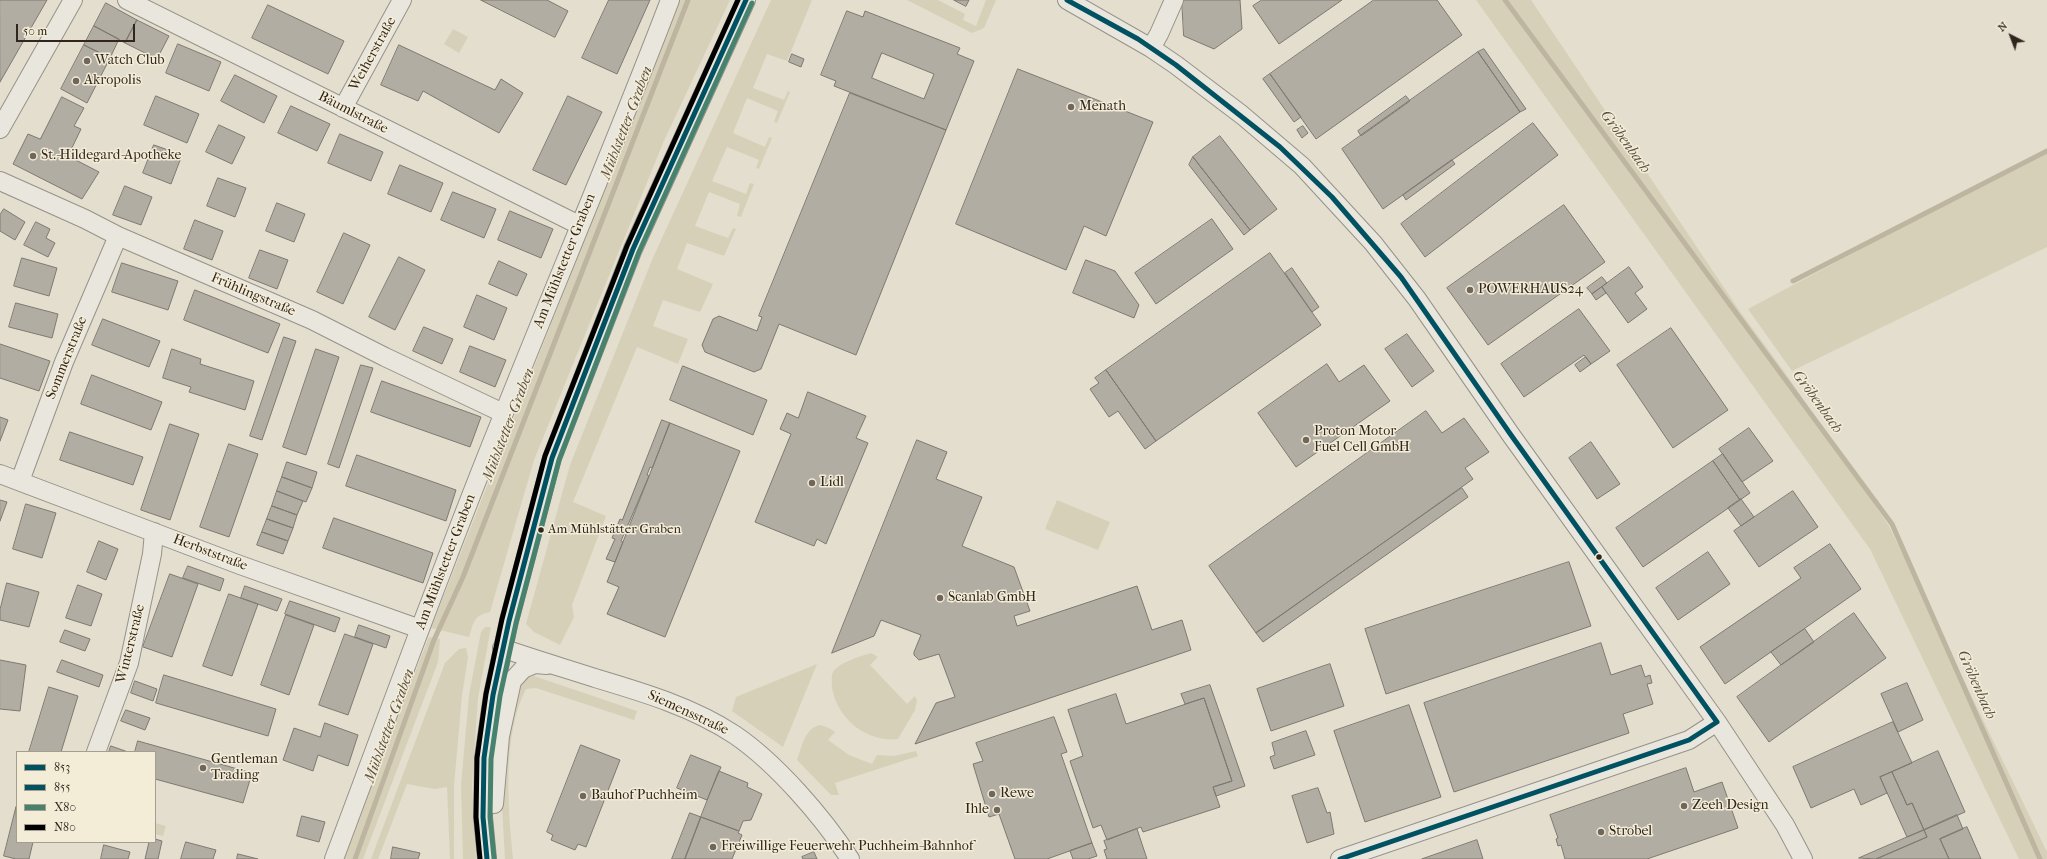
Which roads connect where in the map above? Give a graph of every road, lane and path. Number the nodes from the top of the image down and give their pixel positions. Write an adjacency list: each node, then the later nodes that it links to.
1 (73, 0): 10 (street)
2 (127, 0): 9 (street, Bäumlstraße)
3 (402, 0): 9 (street, Weiherstraße)
4 (670, 0): 12 (street, Am Mühlstetter Graben)
5 (746, 0): 19 (street)
6 (1067, 0): 8 (street)
7 (1174, 0): 8 (street)
8 (1151, 48): 21 (street)
9 (343, 108): 12 (street, Bäumlstraße)
10 (0, 129)
11 (0, 181): 13 (street, Frühlingstraße)
12 (579, 225): 14 (street, Am Mühlstetter Graben)
13 (118, 236): 14 (street, Frühlingstraße); 16 (street, Sommerstraße)
14 (503, 413): 18 (street, Am Mühlstetter Graben)
15 (0, 474): 16 (street, Herbststraße)
16 (20, 481): 17 (street, Herbststraße)
17 (154, 532): 18 (street, Herbststraße); 22 (street, Winterstraße)
18 (420, 629): 23 (street, Am Mühlstetter Graben)
19 (502, 648): 20 (street, Siemensstraße); 24 (street)
20 (554, 665): 25 (street); 26 (street, Siemensstraße)
21 (1717, 722): 27 (street); 28 (street)
22 (96, 751)
23 (334, 859)
24 (487, 859)
25 (492, 859)
26 (850, 859)
27 (1340, 859)
28 (1803, 859)

